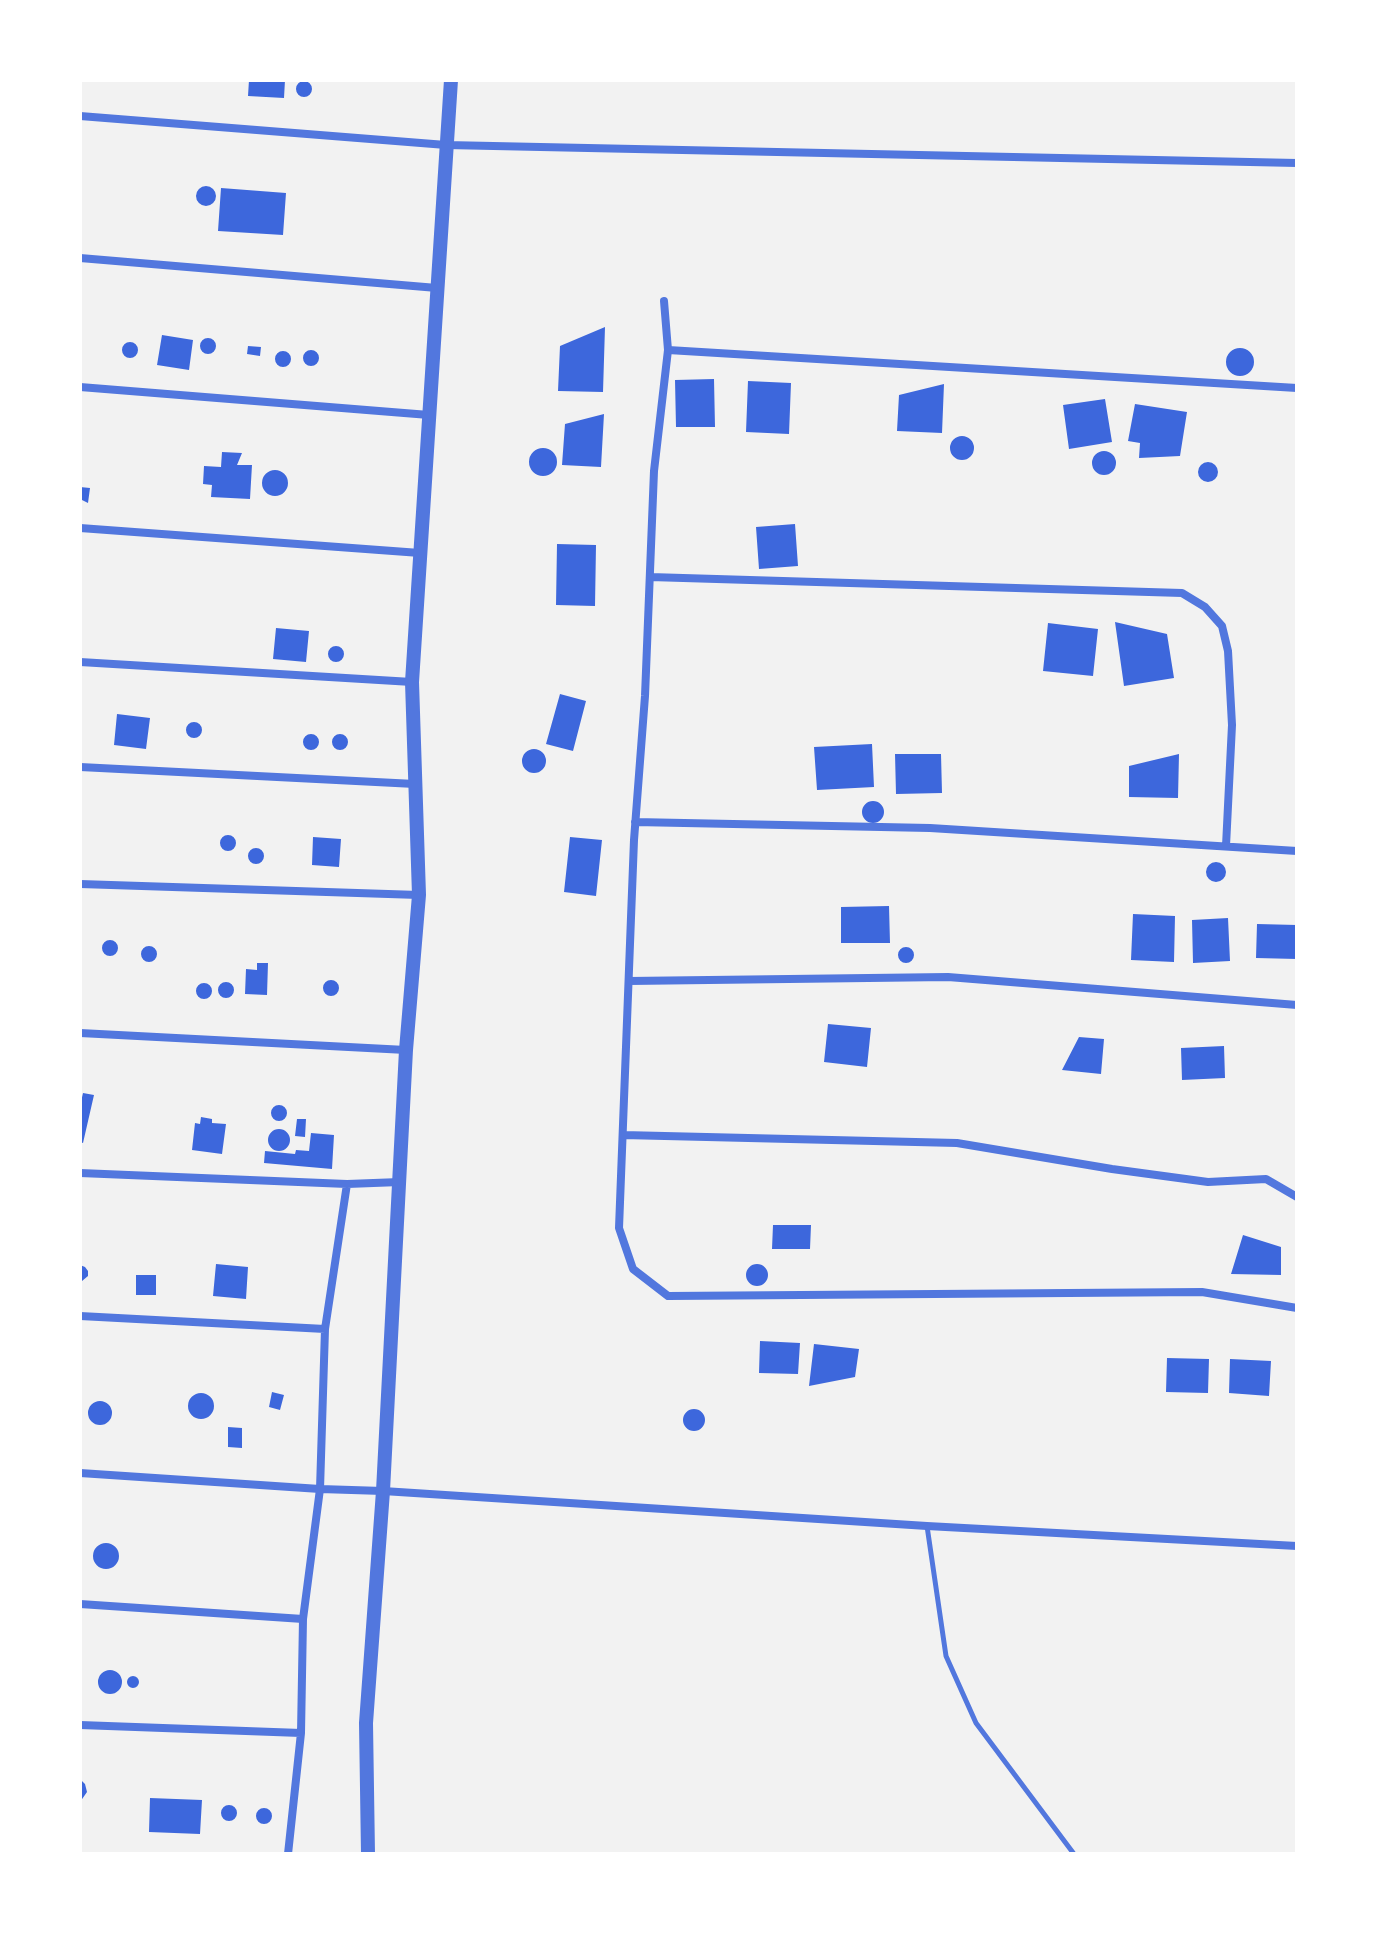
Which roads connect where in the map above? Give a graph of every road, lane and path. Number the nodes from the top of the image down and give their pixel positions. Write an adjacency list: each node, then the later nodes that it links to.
1 (451, 80): 3 (street)
2 (80, 116): 3 (street)
3 (446, 145): 4 (street); 6 (street)
4 (1297, 163)
5 (80, 258): 6 (street)
6 (437, 288): 11 (street)
7 (664, 301): 8 (street)
8 (668, 350): 10 (street); 14 (street)
9 (80, 387): 11 (street)
10 (1297, 388)
11 (429, 415): 13 (street)
12 (80, 528): 13 (street)
13 (420, 553): 16 (street)
14 (650, 577): 19 (street); 20 (street)
15 (80, 662): 16 (street)
16 (412, 682): 18 (street)
17 (80, 767): 18 (street)
18 (415, 784): 23 (street)
19 (635, 822): 20 (street); 24 (street)
20 (1226, 846): 21 (street)
21 (1297, 851)
22 (80, 884): 23 (street)
23 (419, 895): 27 (street)
24 (629, 981): 25 (street); 28 (street)
25 (1297, 1005)
26 (80, 1033): 27 (street)
27 (406, 1050): 30 (street)
28 (623, 1135): 32 (street); 33 (street)
29 (80, 1173): 31 (street)
30 (400, 1182): 31 (street); 38 (street)
31 (347, 1184): 35 (street)
32 (1297, 1197)
33 (1297, 1308)
34 (80, 1316): 35 (street)
35 (325, 1329): 37 (street)
36 (80, 1473): 37 (street)
37 (320, 1489): 38 (street); 42 (street)
38 (383, 1491): 39 (street); 46 (street)
39 (927, 1526): 40 (street); 47 (lane)
40 (1297, 1546)
41 (80, 1604): 42 (street)
42 (303, 1619): 44 (street)
43 (80, 1725): 44 (street)
44 (301, 1733): 45 (street)
45 (288, 1854)
46 (368, 1854)
47 (1074, 1854)

